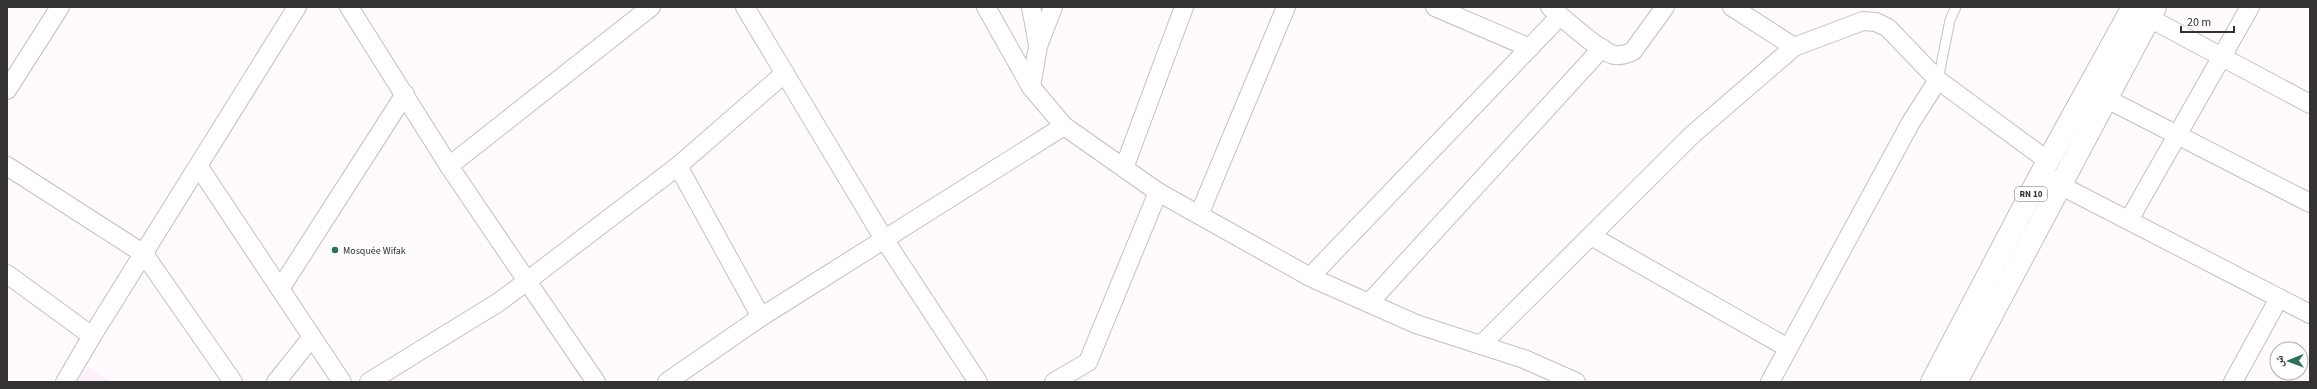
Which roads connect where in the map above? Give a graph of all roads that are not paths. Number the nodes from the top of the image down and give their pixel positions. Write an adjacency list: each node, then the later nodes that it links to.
1 (60, 7): 26 (street)
2 (297, 7): 35 (street)
3 (349, 7): 27 (street)
4 (651, 7): 33 (street)
5 (744, 7): 23 (street)
6 (986, 7): 25 (street)
7 (1031, 7): 18 (street)
8 (1053, 7): 18 (street)
9 (1184, 7): 36 (street)
10 (1286, 7): 41 (street)
11 (1435, 7): 20 (street)
12 (1665, 7): 21 (street)
13 (1732, 7): 19 (street)
14 (1956, 7): 24 (lane)
15 (2250, 7): 22 (street)
16 (2142, 10): 22 (street); 28 (main road, RN 10); 37 (main road, RN 10)
17 (1555, 11): 20 (street); 21 (street)
18 (1038, 46): 25 (street)
19 (1794, 47): 24 (street); 43 (street)
20 (1530, 48): 47 (street)
21 (1602, 48): 51 (street)
22 (2221, 58): 29 (street); 31 (street)
23 (785, 73): 34 (street); 44 (street)
24 (1938, 80): 37 (street); 57 (street)
25 (1031, 87): 30 (street)
26 (7, 90)
27 (405, 94): 33 (street); 49 (street)
28 (2107, 99): 31 (street); 38 (main road, RN 10)
29 (2310, 104)
30 (1064, 126): 36 (street); 44 (street)
31 (2177, 135): 40 (street); 42 (street)
32 (7, 166): 45 (street)
33 (449, 166): 48 (street)
34 (678, 166): 48 (street); 53 (street)
35 (199, 167): 45 (street); 49 (street)
36 (1124, 168): 39 (street)
37 (2044, 168): 38 (street); 71 (main road, RN 10)
38 (2062, 185): 42 (street); 72 (main road, RN 10)
39 (1158, 192): 41 (street); 58 (street)
40 (2310, 202)
41 (1200, 215): 47 (street)
42 (2129, 220): 50 (street)
43 (1591, 236): 56 (street); 57 (street)
44 (884, 239): 53 (street); 66 (street)
45 (144, 254): 54 (street); 60 (street)
46 (7, 274): 54 (street)
47 (1310, 277): 51 (street)
48 (527, 281): 63 (street); 64 (street)
49 (280, 289): 55 (street)
50 (2279, 298): 52 (street); 73 (street)
51 (1370, 303): 56 (street)
52 (2310, 314)
53 (761, 316): 65 (street)
54 (92, 336): 59 (street)
55 (312, 337): 61 (street); 62 (street)
56 (1481, 345): 69 (street)
57 (1788, 348): 70 (street)
58 (1088, 362): 67 (street); 68 (street)
59 (65, 382)
60 (233, 382)
61 (276, 382)
62 (342, 382)
63 (369, 382)
64 (596, 382)
65 (667, 382)
66 (978, 382)
67 (1054, 382)
68 (1079, 382)
69 (1576, 382)
70 (1770, 382)
71 (1932, 382)
72 (1956, 382)
73 (2233, 382)

